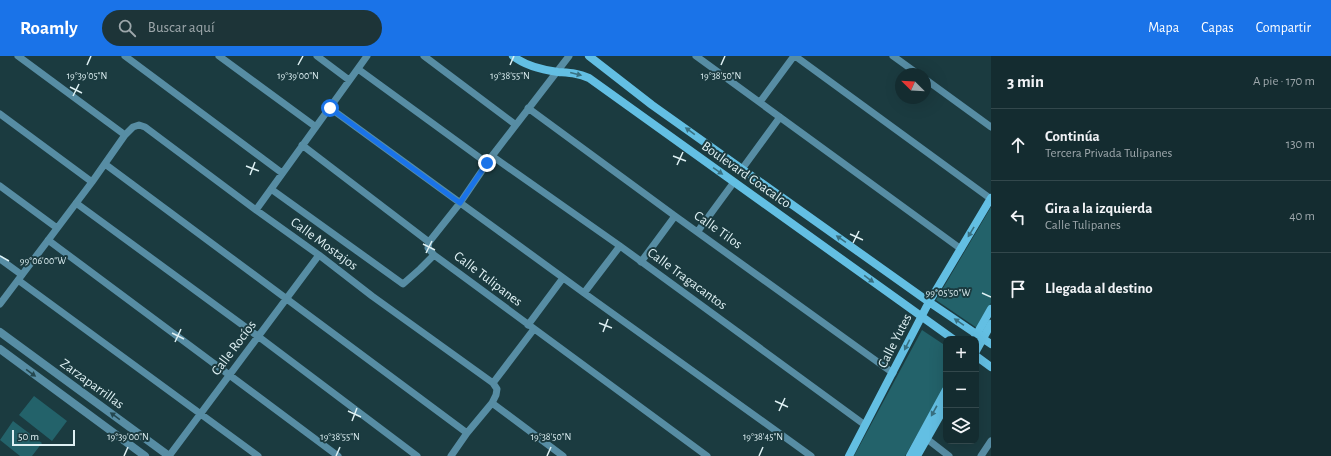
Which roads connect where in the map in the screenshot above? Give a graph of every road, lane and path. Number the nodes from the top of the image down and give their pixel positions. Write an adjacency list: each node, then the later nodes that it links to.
1 (18, 56): 27 (street)
2 (125, 56): 13 (street)
3 (220, 56): 25 (street)
4 (317, 56): 17 (street)
5 (367, 56): 15 (street)
6 (424, 56): 24 (street)
7 (513, 56): 16 (main road, Boulevard Coacalco)
8 (568, 56): 16 (street)
9 (589, 56): 32 (main road, Boulevard Coacalco, one-way to 9)
10 (696, 56): 19 (street)
11 (795, 56): 19 (street); 38 (street)
12 (893, 56): 14 (street)
13 (133, 58): 33 (street)
14 (910, 68)
15 (358, 69): 17 (street); 30 (street)
16 (557, 72): 21 (street); 35 (main road, Boulevard Coacalco, one-way to 35)
17 (349, 80): 20 (street)
18 (931, 83): 26 (street)
19 (760, 102): 23 (street)
20 (330, 108): 25 (street); 40 (street)
21 (528, 108): 24 (street); 42 (street, Calle Tilos)
22 (0, 114): 34 (street)
23 (780, 117): 32 (street); 48 (street)
24 (516, 124): 29 (street)
25 (316, 127): 28 (street)
26 (991, 127)
27 (125, 135): 31 (street); 41 (street, Calle Mostajos)
28 (302, 145): 33 (street); 46 (street)
29 (492, 156): 30 (street); 47 (street, Calle Tragacantos)
30 (487, 163): 40 (street)
31 (105, 164): 34 (street); 56 (street)
32 (742, 169): 57 (main road, Boulevard Coacalco, one-way to 32)
33 (282, 173): 37 (street)
34 (92, 182): 39 (street)
35 (734, 182): 44 (street); 60 (main road, Boulevard Coacalco, one-way to 60)
36 (0, 186): 43 (street)
37 (271, 188): 41 (street); 50 (street)
38 (991, 199): 48 (main road, Calle Yutes, one-way to 48)
39 (76, 203): 43 (street); 66 (street)
40 (460, 203): 46 (street); 54 (street)
41 (256, 210): 49 (street, Calle Mostajos)
42 (675, 216): 44 (street, Calle Tilos); 52 (street)
43 (57, 228): 45 (street)
44 (698, 231): 72 (street, Calle Tilos)
45 (48, 240): 53 (street); 73 (street)
46 (429, 242): 50 (street, Calle Tulipanes)
47 (620, 246): 52 (street, Calle Tragacantos); 55 (street)
48 (961, 249): 57 (main road, Calle Yutes)
49 (319, 255): 56 (street, Calle Rocíos); 74 (street, Calle Mostajos)
50 (434, 255): 62 (street, Calle Tulipanes)
51 (0, 259): 53 (street)
52 (641, 262): 79 (street, Calle Tragacantos)
53 (20, 277): 58 (street); 78 (street)
54 (563, 278): 55 (street); 62 (street)
55 (584, 293): 91 (street)
56 (287, 299): 66 (street, Calle Rocíos); 80 (street)
57 (929, 302): 60 (main road, Calle Yutes); 65 (main road, Boulevard Coacalco, one-way to 57)
58 (0, 304)
59 (991, 309): 67 (main road, bridge)
60 (922, 317): 64 (main road, Boulevard Coacalco); 72 (main road, Calle Yutes, one-way to 72)
61 (991, 324): 67 (main road)
62 (531, 327): 74 (street); 90 (street, Calle Tulipanes)
63 (0, 332): 85 (street, Zarzaparrillas, one-way to 63)
64 (949, 336)
65 (976, 336)
66 (258, 337): 73 (street, Calle Rocíos); 88 (street)
67 (979, 338): 68 (main road, Boulevard Coacalco)
68 (991, 344)
69 (0, 349): 83 (street, Zarzaparrillas, one-way to 83)
70 (979, 358): 71 (main road)
71 (991, 367)
72 (893, 373): 79 (main road, Calle Yutes)
73 (229, 376): 78 (street, Calle Rocíos); 87 (street)
74 (493, 384): 76 (street)
75 (943, 397): 81 (main road, one-way to 81)
76 (492, 403): 80 (street); 89 (street)
77 (944, 408): 81 (main road)
78 (201, 414): 85 (street, Calle Rocíos); 86 (street)
79 (865, 425): 92 (main road, Calle Yutes)
80 (468, 433): 84 (street)
81 (925, 436): 93 (main road); 94 (main road); 95 (street)
82 (990, 444): 96 (street)
83 (141, 455)
84 (455, 455)
85 (169, 456)
86 (258, 456)
87 (338, 456)
88 (417, 456)
89 (563, 456)
90 (707, 456)
91 (811, 456)
92 (849, 456)
93 (910, 456)
94 (917, 456)
95 (949, 456)
96 (981, 456)

